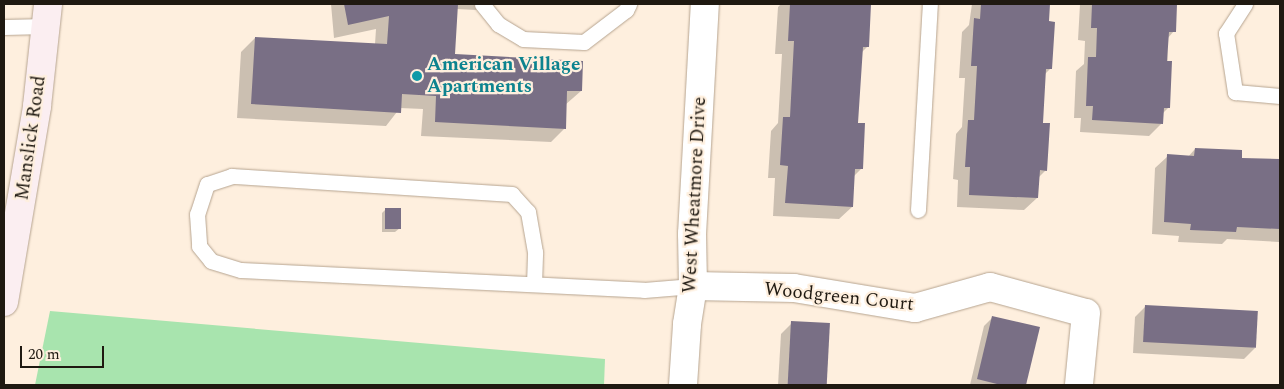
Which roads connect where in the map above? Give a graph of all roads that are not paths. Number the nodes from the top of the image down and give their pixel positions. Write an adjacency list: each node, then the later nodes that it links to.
1 (482, 4): 2 (lane)
2 (629, 4)
3 (705, 4): 12 (street, West Wheatmore Drive)
4 (930, 4): 9 (lane)
5 (1245, 4): 8 (lane)
6 (47, 15): 7 (lane); 10 (main road, Manslick Road)
7 (4, 27)
8 (1280, 96)
9 (918, 210)
10 (7, 263): 13 (main road, Manslick Road)
11 (534, 284): 11 (lane); 12 (lane)
12 (693, 286): 14 (street, West Wheatmore Drive); 15 (street, Woodgreen Court)
13 (4, 302)
14 (683, 385)
15 (1078, 385)

